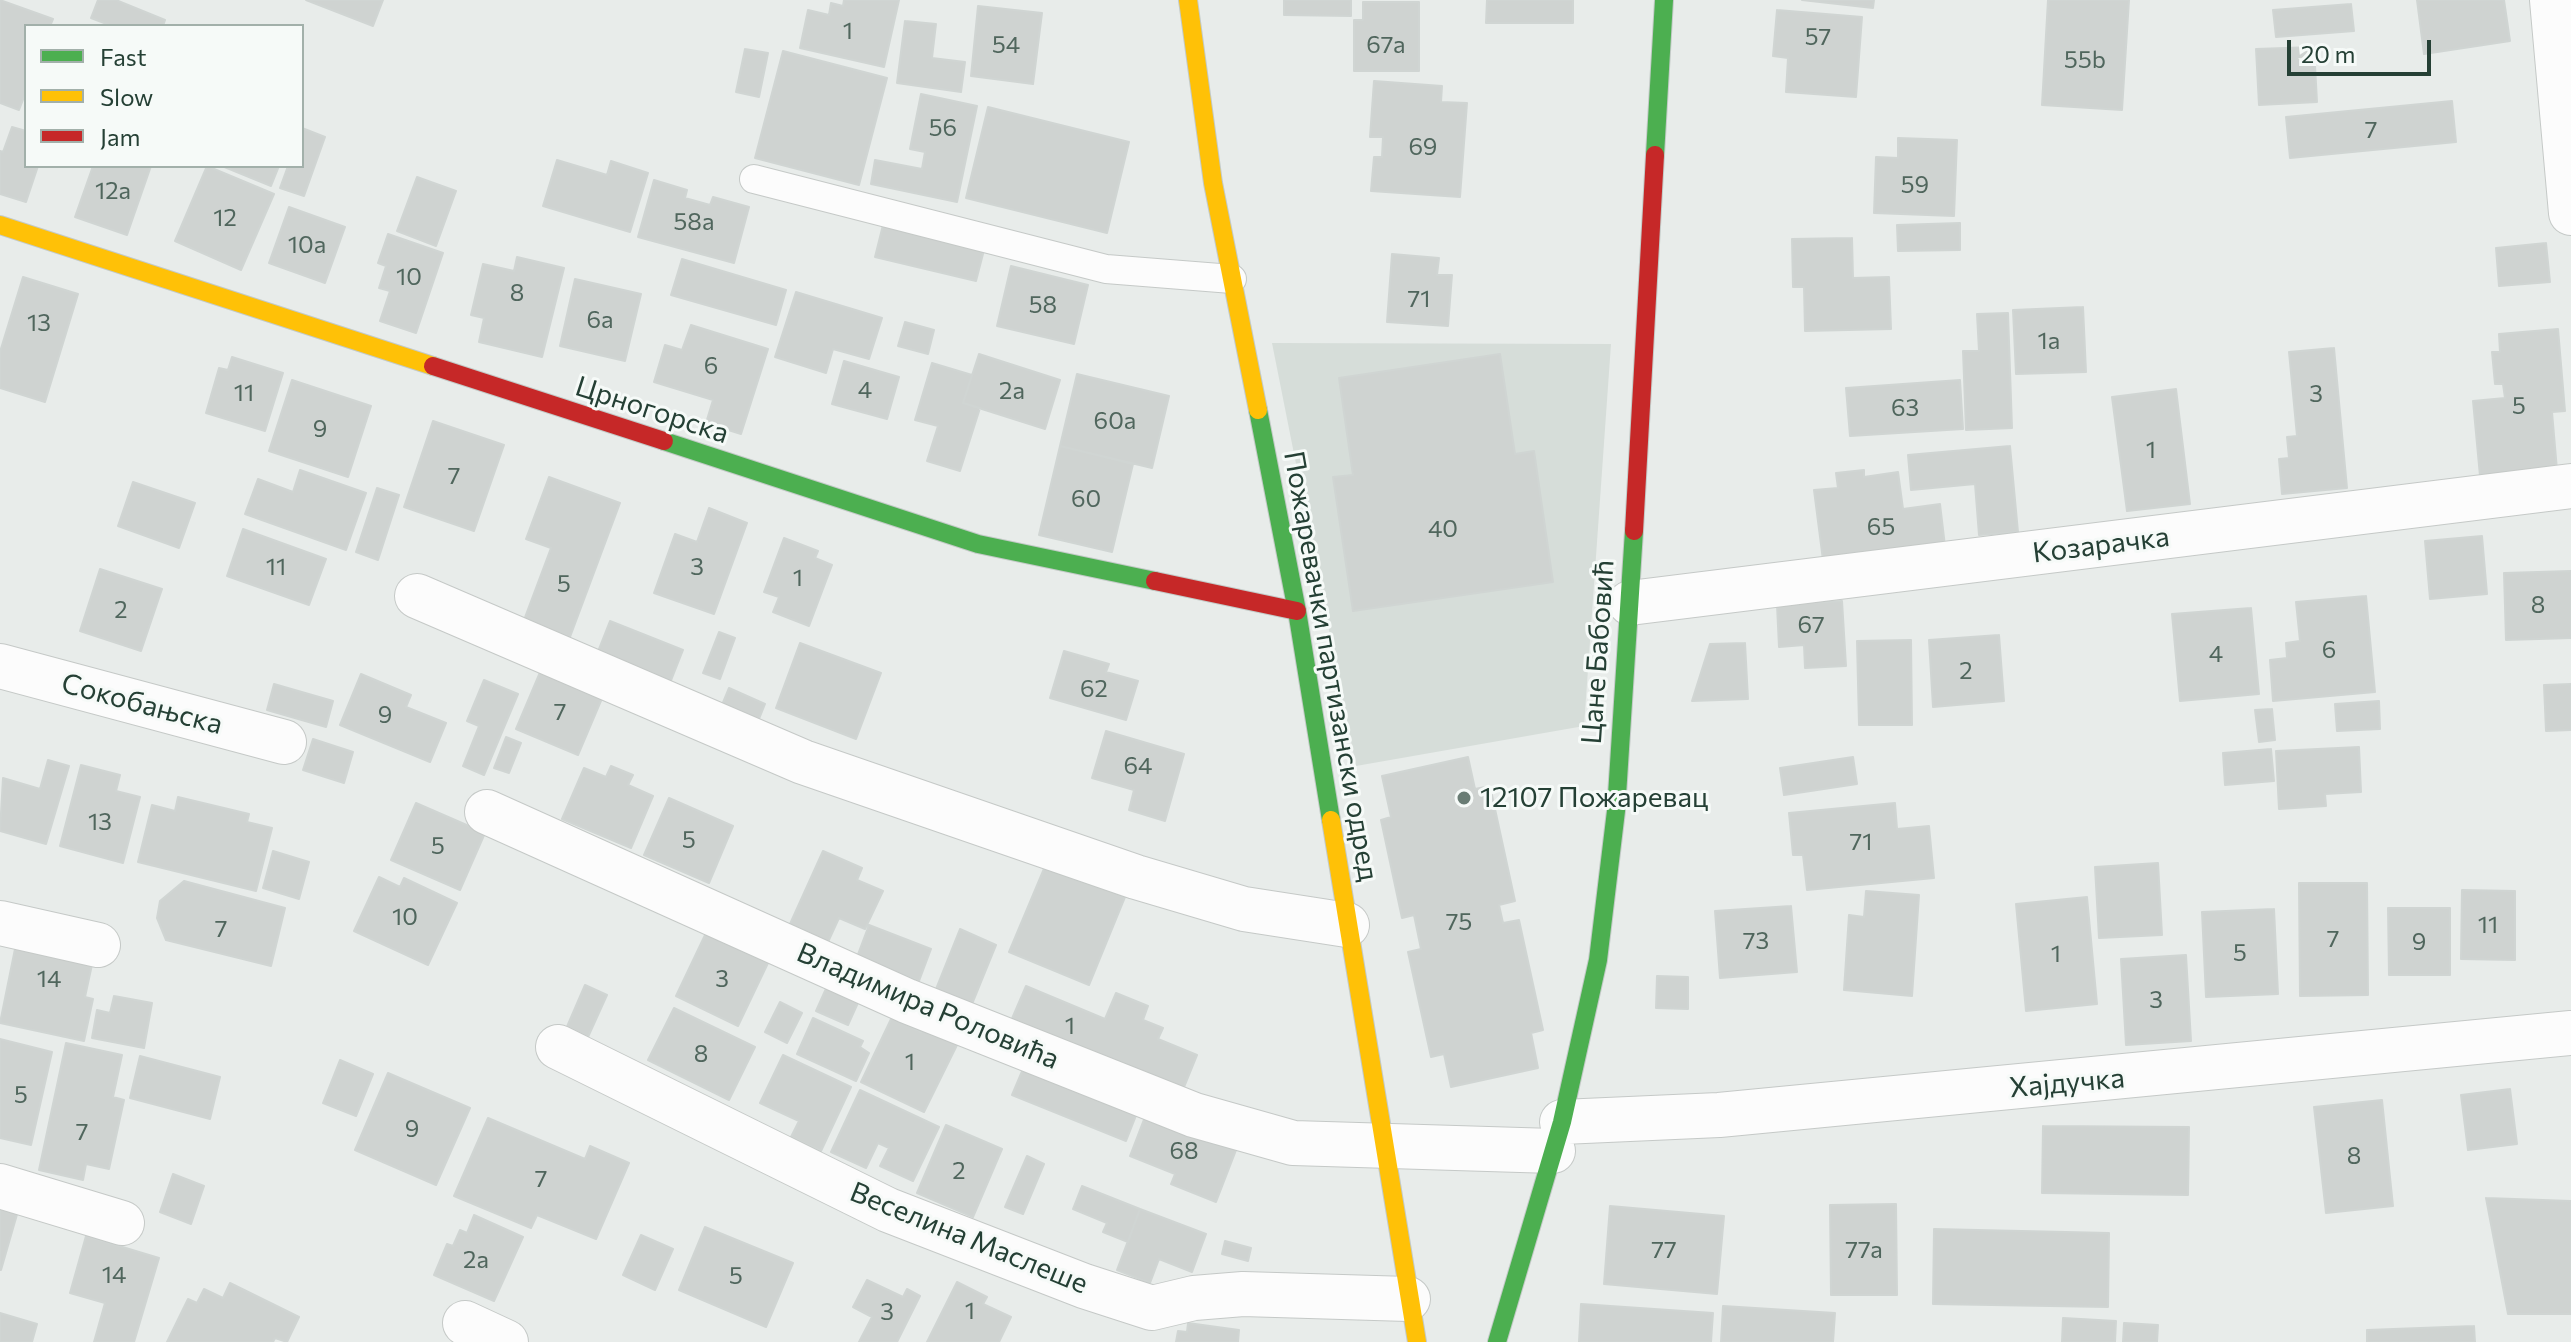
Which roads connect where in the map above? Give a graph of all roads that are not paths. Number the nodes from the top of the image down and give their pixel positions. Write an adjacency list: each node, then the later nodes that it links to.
1 (1188, 0): 7 (street, Пожаревачки партизански одред)
2 (1664, 0): 10 (street, Цане Бабовић)
3 (2552, 0): 5 (street)
4 (754, 179): 7 (lane)
5 (2571, 213)
6 (0, 225): 11 (street, Црногорска)
7 (1232, 279): 11 (street, Пожаревачки партизански одред)
8 (2571, 486): 10 (street, Козарачка)
9 (417, 596): 16 (street)
10 (1630, 603): 20 (street, Цане Бабовић)
11 (1297, 611): 16 (street, Пожаревачки партизански одред)
12 (0, 666): 13 (street, Сокобањска)
13 (284, 742)
14 (487, 812): 21 (street, Владимира Роловића)
15 (0, 923): 17 (street)
16 (1347, 925): 21 (street, Пожаревачки партизански одред)
17 (98, 945)
18 (2571, 1033): 20 (street, Хајдучка)
19 (558, 1047): 26 (street, Веселина Маслеше)
20 (1558, 1137): 21 (street, Владимира Роловића); 29 (street, Цане Бабовић)
21 (1385, 1144): 24 (street, Пожаревачки партизански одред)
22 (0, 1186): 23 (street)
23 (122, 1223)
24 (1408, 1299): 26 (street, Веселина Маслеше); 28 (street, Пожаревачки партизански одред)
25 (465, 1323): 27 (street)
26 (1144, 1325)
27 (506, 1342)
28 (1417, 1342)
29 (1497, 1342)

